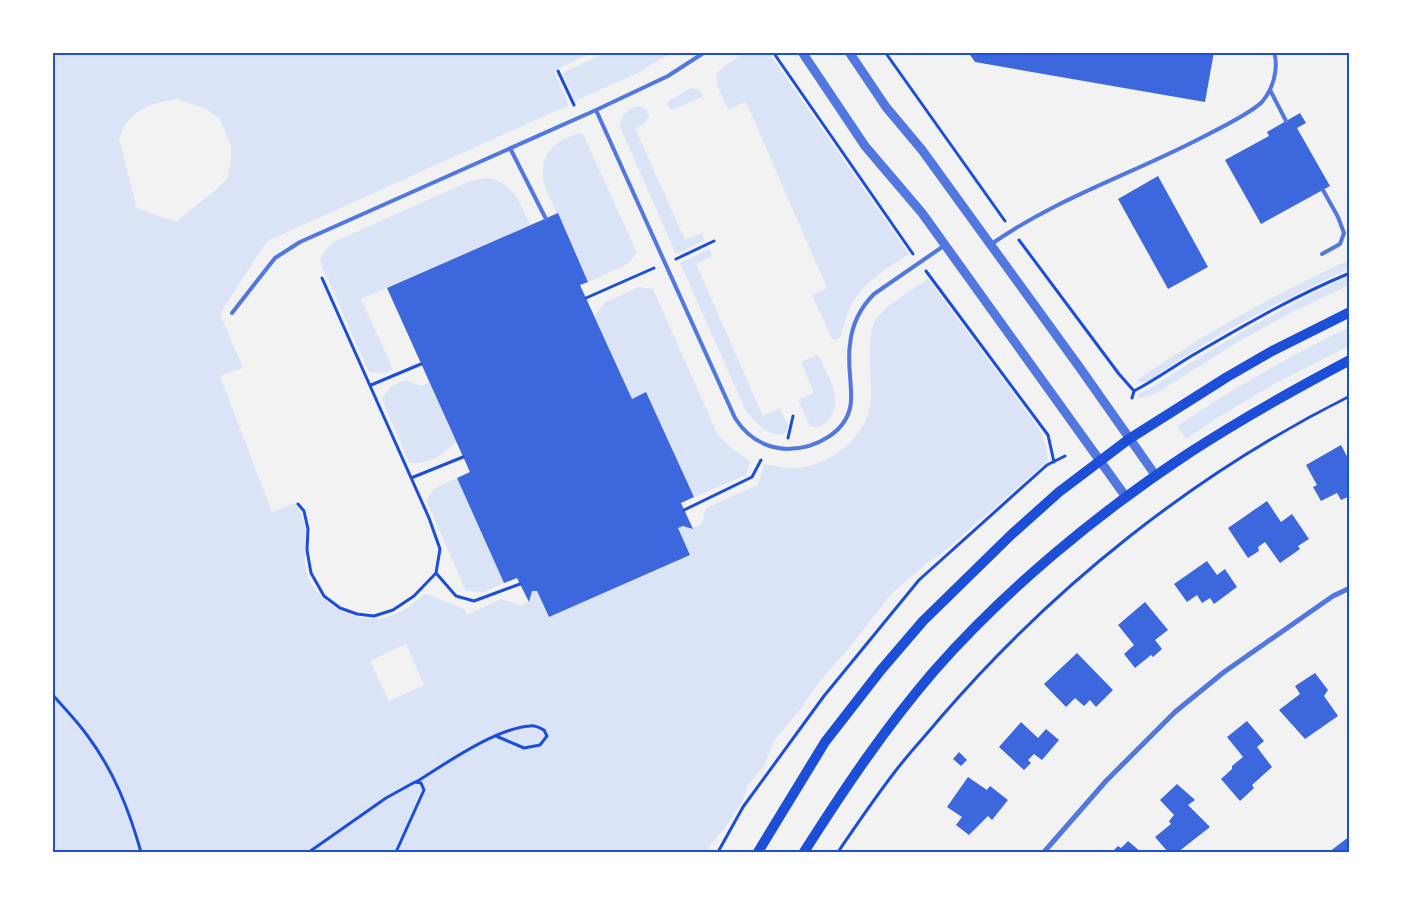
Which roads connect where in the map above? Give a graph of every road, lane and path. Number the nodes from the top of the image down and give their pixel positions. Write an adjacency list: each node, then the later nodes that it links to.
1 (705, 52): 8 (lane)
2 (802, 52): 15 (street)
3 (849, 52): 14 (street)
4 (1274, 52): 6 (lane)
5 (558, 71): 7 (path)
6 (1270, 89): 9 (lane); 14 (lane)
7 (574, 105)
8 (596, 110): 10 (lane); 17 (lane)
9 (1286, 121)
10 (510, 148): 12 (lane); 22 (lane)
11 (1323, 190): 16 (lane)
12 (546, 219)
13 (714, 241): 17 (path)
14 (990, 244): 28 (street)
15 (945, 245): 17 (lane); 32 (street)
16 (1322, 254)
17 (665, 264): 20 (path)
18 (1350, 273): 27 (path)
19 (322, 278): 25 (path)
20 (586, 298)
21 (1350, 312): 28 (main road)
22 (232, 313)
23 (1350, 360): 33 (main road)
24 (421, 364): 25 (path)
25 (371, 385): 34 (path)
26 (1350, 396): 50 (path)
27 (1132, 398)
28 (1129, 439): 32 (main road); 33 (street)
29 (1065, 456): 47 (path)
30 (463, 458): 34 (path)
31 (761, 460): 37 (path)
32 (1100, 461): 35 (street); 48 (main road)
33 (1156, 476): 35 (main road)
34 (411, 478): 38 (path)
35 (1126, 497): 49 (main road)
36 (298, 504): 38 (path)
37 (684, 510)
38 (436, 573): 39 (path)
39 (520, 584)
40 (1350, 588): 51 (street)
41 (52, 694): 44 (path)
42 (496, 736): 42 (path); 43 (path)
43 (415, 782): 45 (path); 46 (path)
44 (141, 852)
45 (309, 852)
46 (396, 852)
47 (718, 852)
48 (758, 852)
49 (804, 852)
50 (838, 852)
51 (1044, 852)

